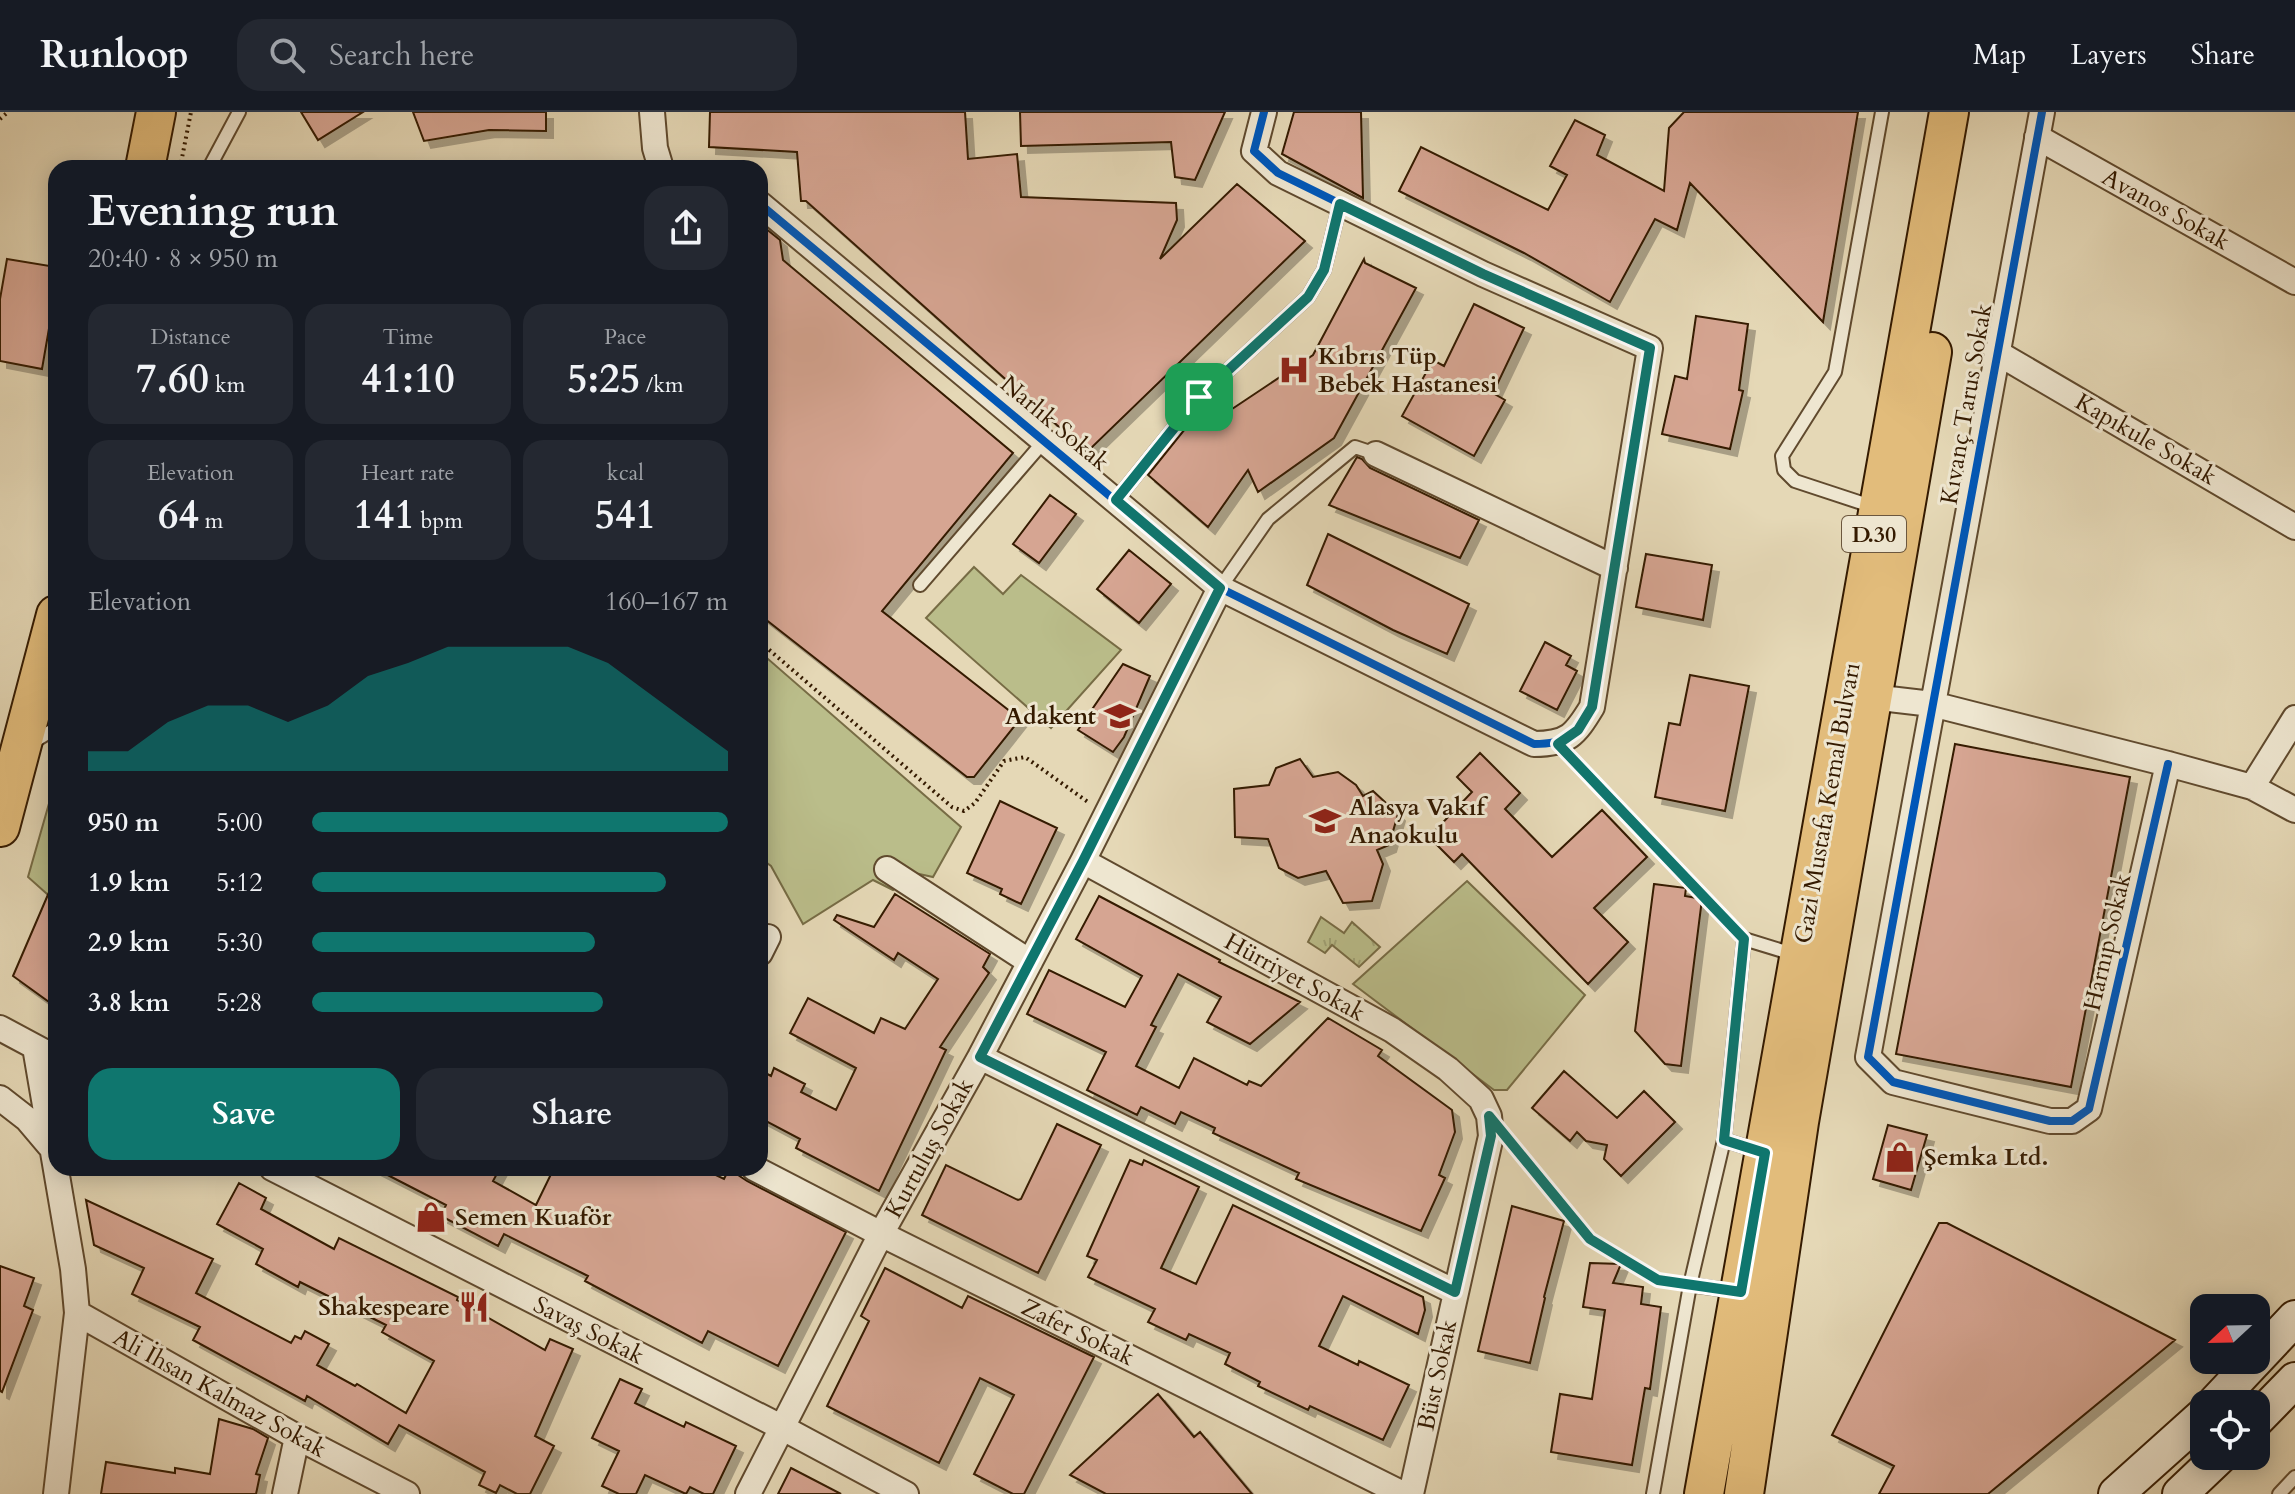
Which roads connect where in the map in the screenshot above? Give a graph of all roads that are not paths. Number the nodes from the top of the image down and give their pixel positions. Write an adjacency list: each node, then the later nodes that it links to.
1 (156, 112): 10 (main road)
2 (239, 112): 11 (lane)
3 (652, 112): 12 (street)
4 (1264, 112): 13 (street)
5 (1882, 112): 20 (lane)
6 (1949, 112): 20 (main road, Gazi Mustafa Kemal Bulvarı / D.30)
7 (1972, 112): 26 (main road, Gazi Mustafa Kemal Bulvarı / D.30)
8 (2042, 112): 9 (street, Kıvanç Tarus Sokak)
9 (2037, 137): 15 (street, Avanos Sokak); 16 (street, Kıvanç Tarus Sokak)
10 (147, 160)
11 (213, 160)
12 (659, 160)
13 (1340, 204): 19 (lane); 22 (street)
14 (768, 211): 17 (street, Narlık Sokak)
15 (2295, 282)
16 (1996, 352): 21 (street, Kapıkule Sokak); 27 (street, Kıvanç Tarus Sokak)
17 (1045, 440): 19 (street, Narlık Sokak); 23 (lane)
18 (1376, 454): 22 (street); 24 (lane)
19 (1116, 500): 24 (street, Narlık Sokak)
20 (1878, 509): 37 (main road, Gazi Mustafa Kemal Bulvarı / D.30)
21 (2295, 527)
22 (1615, 568): 24 (street, Narlık Sokak)
23 (920, 585)
24 (1220, 588): 35 (street, Kurtuluş Sokak)
25 (48, 646): 30 (main road)
26 (1872, 697): 27 (street); 55 (main road, Gazi Mustafa Kemal Bulvarı / D.30)
27 (1932, 704): 31 (street); 45 (street, Kıvanç Tarus Sokak)
28 (2295, 718): 32 (street)
29 (48, 733): 30 (lane)
30 (21, 750): 34 (main road)
31 (2168, 764): 32 (street); 45 (street, Harnıp Sokak)
32 (2252, 787): 33 (street)
33 (2295, 810)
34 (0, 827)
35 (1083, 861): 38 (street, Kurtuluş Sokak); 44 (street, Hürriyet Sokak)
36 (887, 869): 38 (street)
37 (1800, 956): 46 (lane); 48 (main road, Gazi Mustafa Kemal Bulvarı / D.30)
38 (1030, 962): 41 (street, Kurtuluş Sokak)
39 (0, 1028): 40 (street)
40 (45, 1052): 43 (street)
41 (980, 1057): 52 (street, Kurtuluş Sokak); 54 (street)
42 (0, 1098): 47 (street)
43 (48, 1108)
44 (1489, 1116): 54 (street, Büst Sokak)
45 (2072, 1121)
46 (1724, 1140): 48 (lane); 53 (lane)
47 (48, 1144)
48 (1765, 1153): 55 (main road, Gazi Mustafa Kemal Bulvarı / D.30)
49 (768, 1175): 52 (street, Zafer Sokak)
50 (56, 1176): 56 (street)
51 (288, 1176): 61 (street, Savaş Sokak)
52 (881, 1234): 61 (street, Kurtuluş Sokak); 71 (street, Zafer Sokak)
53 (1690, 1285): 55 (lane); 73 (lane)
54 (1455, 1292): 72 (street, Büst Sokak)
55 (1757, 1297): 74 (main road, Gazi Mustafa Kemal Bulvarı / D.30); 75 (main road, Gazi Mustafa Kemal Bulvarı / D.30)
56 (77, 1313): 63 (street, Ali İhsan Kalmaz Sokak); 66 (street)
57 (2295, 1318): 59 (main road)
58 (2295, 1380): 60 (main road)
59 (2227, 1390)
60 (2270, 1406)
61 (781, 1427): 69 (street, Kurtuluş Sokak); 70 (street, Savaş Sokak)
62 (2190, 1428): 76 (main road)
63 (297, 1437): 67 (street); 68 (street, Ali İhsan Kalmaz Sokak)
64 (2205, 1470): 77 (main road)
65 (2295, 1477): 78 (lane)
66 (56, 1494)
67 (285, 1494)
68 (407, 1494)
69 (748, 1494)
70 (906, 1494)
71 (1403, 1494)
72 (1411, 1494)
73 (1653, 1494)
74 (1704, 1494)
75 (1744, 1494)
76 (2116, 1494)
77 (2180, 1494)
78 (2279, 1494)

